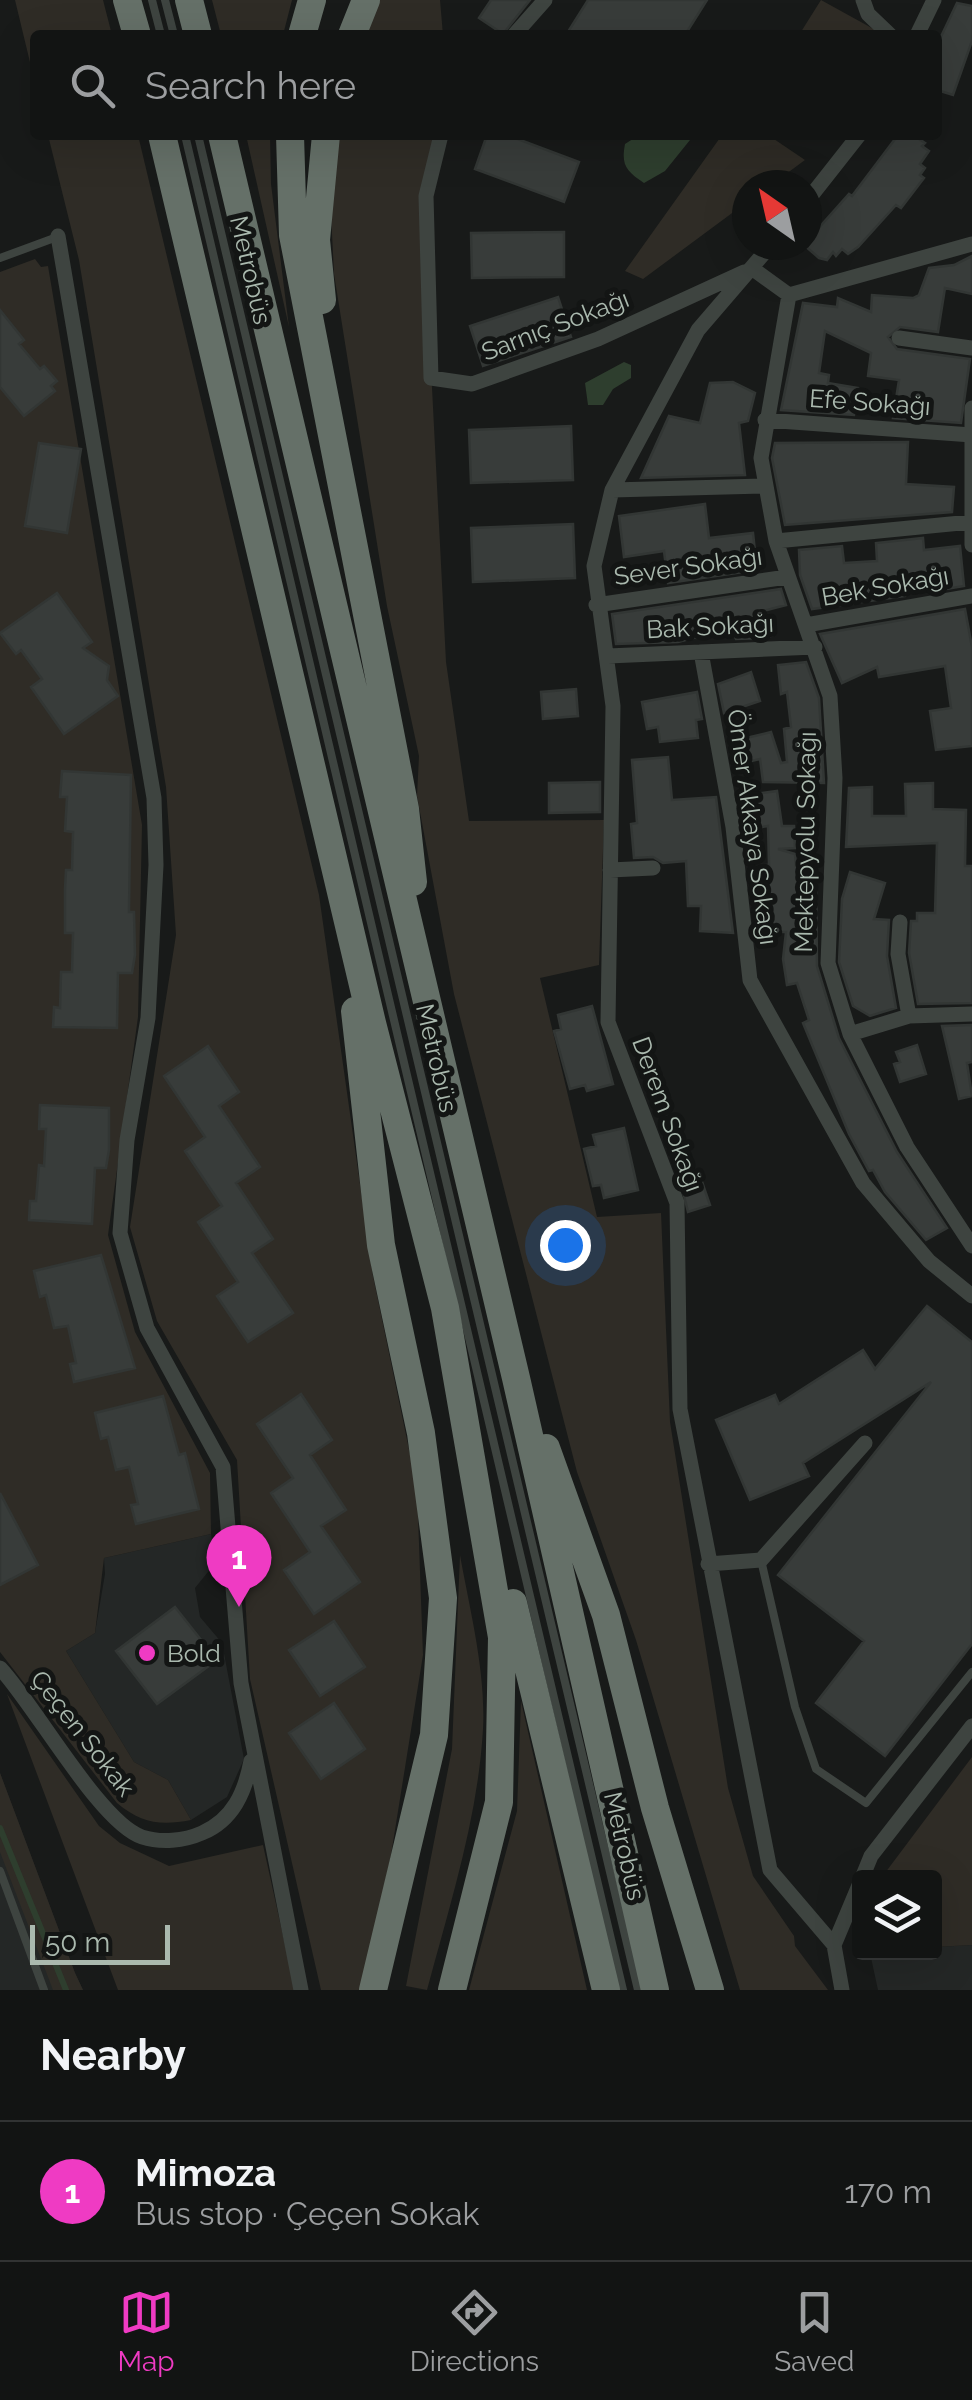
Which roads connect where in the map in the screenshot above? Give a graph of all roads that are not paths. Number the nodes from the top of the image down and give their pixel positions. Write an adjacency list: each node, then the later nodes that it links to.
1 (128, 0): 10 (highway)
2 (152, 0): 11 (lane)
3 (165, 0): 12 (lane)
4 (189, 0): 13 (highway)
5 (312, 0): 14 (highway)
6 (366, 0): 15 (highway)
7 (545, 0): 16 (street)
8 (863, 0): 17 (street)
9 (934, 0): 18 (street)
10 (136, 30)
11 (160, 30)
12 (173, 30)
13 (197, 30)
14 (303, 30)
15 (354, 30)
16 (518, 30)
17 (885, 30)
18 (919, 30)
19 (163, 140): 54 (highway)
20 (186, 140): 85 (lane, Metrobüs)
21 (199, 140): 86 (lane, Metrobüs)
22 (223, 140): 56 (highway)
23 (290, 140): 39 (highway)
24 (326, 140): 39 (highway)
25 (440, 140): 32 (street, Sarnıç Sokağı)
26 (855, 140): 27 (street)
27 (822, 181)
28 (58, 236): 30 (lane); 71 (street)
29 (972, 244): 33 (street)
30 (0, 258)
31 (760, 260): 32 (street, Derem Sokağı)
32 (753, 268): 33 (street); 41 (street, Derem Sokağı)
33 (789, 296): 37 (street, Mektepyolu Sokağı)
34 (899, 338): 35 (street)
35 (972, 348)
36 (972, 408): 38 (street)
37 (764, 420): 38 (street, Efe Sokağı); 40 (street, Mektepyolu Sokağı)
38 (971, 434): 42 (street)
39 (341, 480): 56 (highway)
40 (762, 486): 41 (street); 43 (street, Mektepyolu Sokağı)
41 (612, 490): 47 (street, Derem Sokağı)
42 (970, 522): 43 (street); 44 (street)
43 (776, 541): 45 (street, Mektepyolu Sokağı)
44 (972, 544)
45 (786, 576): 47 (street, Sever Sokağı); 48 (street, Mektepyolu Sokağı)
46 (972, 596): 48 (street, Bek Sokağı)
47 (596, 605): 51 (street, Derem Sokağı)
48 (806, 625): 49 (street, Mektepyolu Sokağı)
49 (814, 646): 50 (street, Bak Sokağı); 59 (street, Mektepyolu Sokağı)
50 (700, 652): 51 (street, Bak Sokağı); 61 (street, Ömer Akkaya Sokağı)
51 (608, 656): 53 (street, Derem Sokağı)
52 (652, 868): 53 (street)
53 (610, 870): 66 (street, Derem Sokağı)
54 (341, 891): 63 (highway); 70 (highway)
55 (900, 922): 58 (street)
56 (424, 992): 62 (highway)
57 (972, 1014): 58 (street)
58 (908, 1016): 59 (street)
59 (850, 1034): 60 (street, Mektepyolu Sokağı)
60 (972, 1246)
61 (972, 1296)
62 (516, 1378): 72 (highway); 89 (highway)
63 (466, 1413): 83 (highway); 84 (highway)
64 (865, 1443): 65 (street)
65 (761, 1560): 66 (street); 68 (lane)
66 (708, 1564): 78 (street, Derem Sokağı)
67 (0, 1668): 73 (street, Çeçen Sokak)
68 (972, 1672)
69 (972, 1726): 76 (street)
70 (434, 1735): 81 (highway); 82 (highway)
71 (253, 1752): 73 (street); 74 (street)
72 (603, 1762): 87 (highway); 88 (highway)
73 (230, 1813): 74 (street)
74 (267, 1823): 80 (street)
75 (0, 1870): 79 (lane)
76 (865, 1870)
77 (852, 1902): 78 (street)
78 (834, 1945): 90 (street)
79 (44, 1990)
80 (300, 1990)
81 (373, 1990)
82 (391, 1990)
83 (452, 1990)
84 (606, 1990)
85 (623, 1990)
86 (638, 1990)
87 (656, 1990)
88 (675, 1990)
89 (710, 1990)
90 (842, 1990)

